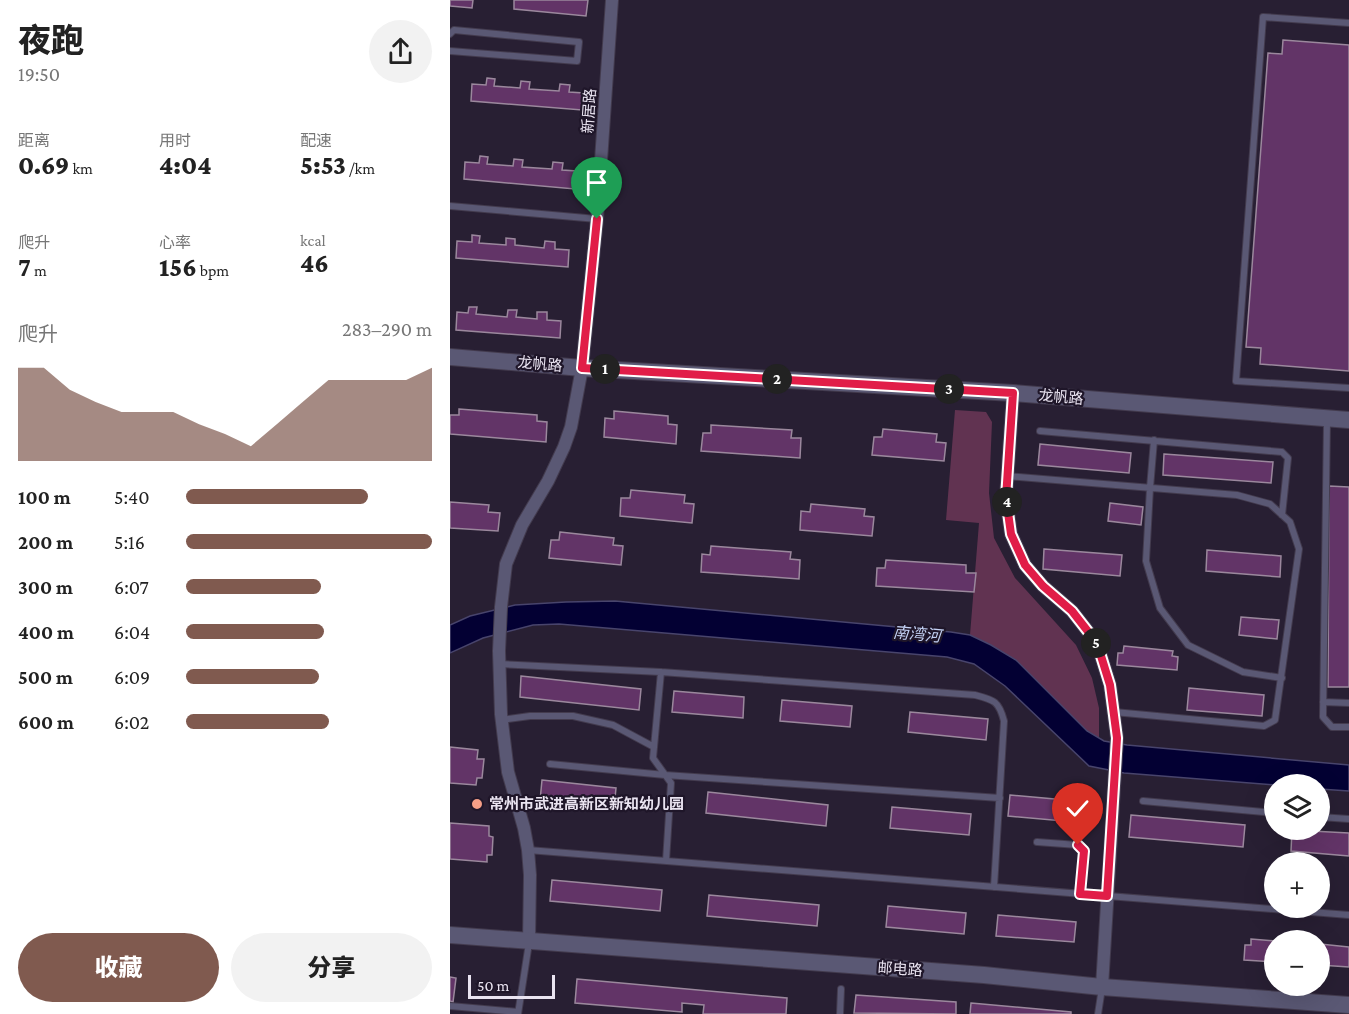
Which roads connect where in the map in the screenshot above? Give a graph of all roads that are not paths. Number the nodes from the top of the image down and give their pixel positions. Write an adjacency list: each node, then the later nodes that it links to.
1 (612, 0): 6 (street, 新居路)
2 (1349, 23): 9 (lane)
3 (450, 34): 4 (lane)
4 (450, 51)
5 (450, 207): 6 (lane)
6 (597, 219): 8 (street, 新居路)
7 (450, 357): 8 (street, 龙帆路)
8 (582, 368): 10 (street, 龙帆路); 18 (street, 新居路)
9 (1349, 388)
10 (1013, 393): 11 (street, 龙帆路); 15 (street)
11 (1327, 418): 12 (street, 龙帆路); 21 (lane)
12 (1349, 420)
13 (1040, 431): 14 (lane)
14 (1154, 440): 16 (lane); 17 (lane)
15 (1008, 476): 16 (lane); 23 (street)
16 (1150, 488): 17 (lane); 20 (lane)
17 (1282, 515): 20 (lane)
18 (499, 664): 19 (lane); 24 (street, 新居路)
19 (661, 672): 26 (lane); 29 (lane)
20 (1282, 678): 23 (lane)
21 (1323, 702): 22 (lane); 25 (lane)
22 (1349, 703)
23 (1114, 712): 39 (street)
24 (501, 720): 26 (lane); 35 (street, 新居路)
25 (1349, 727)
26 (654, 747): 28 (lane)
27 (550, 764): 28 (lane)
28 (665, 775): 29 (lane); 36 (lane)
29 (1000, 798): 37 (lane)
30 (1143, 801): 31 (lane)
31 (1264, 812)
32 (1330, 818): 33 (lane)
33 (1349, 819)
34 (1036, 842): 38 (lane)
35 (528, 850): 36 (lane); 42 (street, 新居路)
36 (666, 861): 37 (lane)
37 (994, 887): 38 (lane)
38 (1080, 894): 39 (lane)
39 (1107, 896): 40 (lane); 43 (street)
40 (1349, 915)
41 (450, 935): 42 (street, 邮电路)
42 (529, 942): 43 (street, 邮电路); 47 (lane)
43 (1102, 987): 45 (street, 邮电路); 49 (lane)
44 (841, 989): 48 (lane)
45 (1349, 1005)
46 (450, 1006): 47 (lane)
47 (518, 1013)
48 (840, 1014)
49 (1098, 1014)

